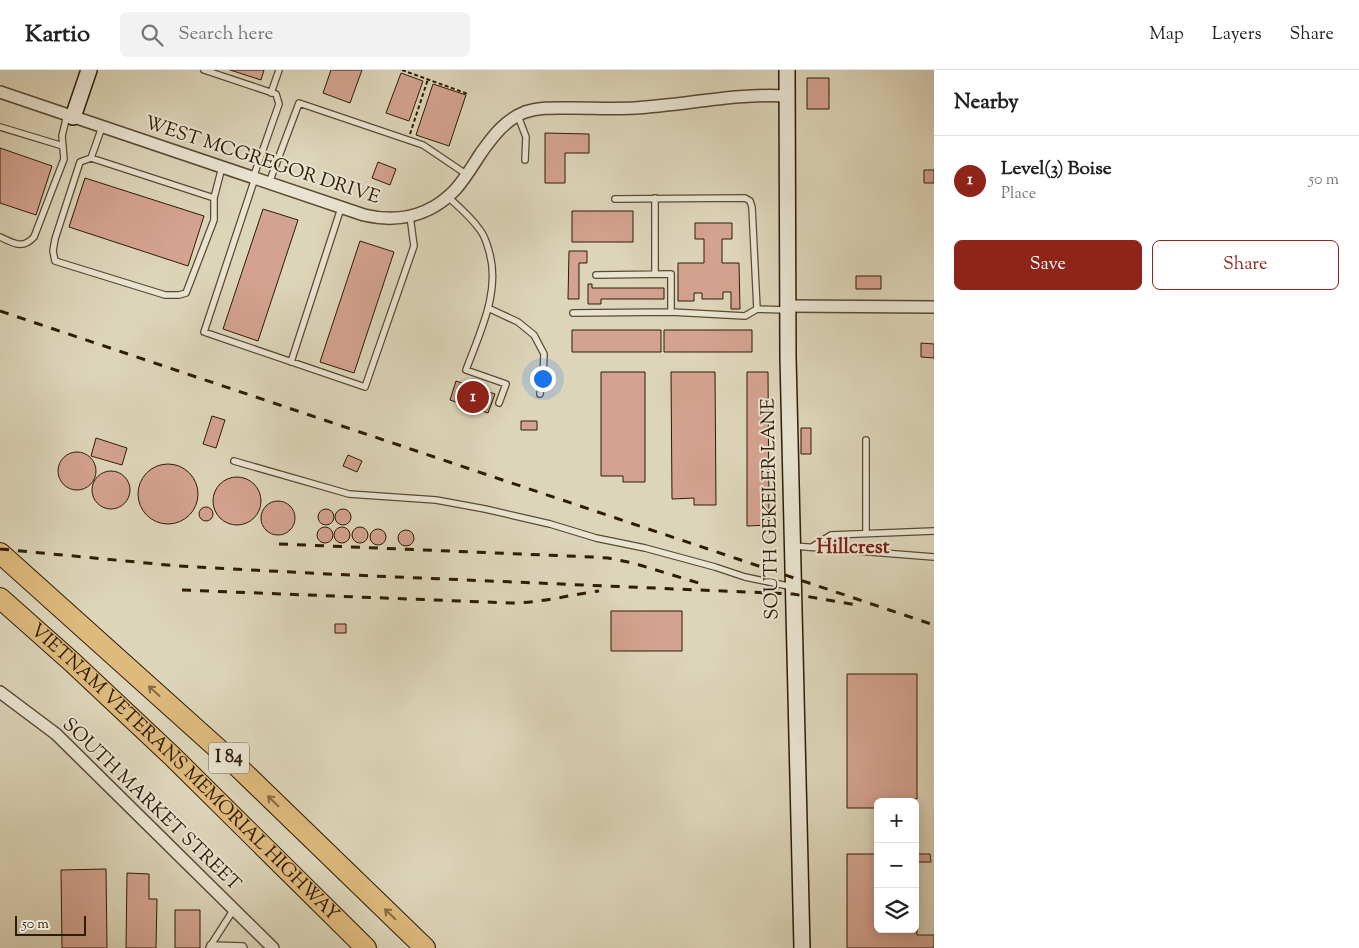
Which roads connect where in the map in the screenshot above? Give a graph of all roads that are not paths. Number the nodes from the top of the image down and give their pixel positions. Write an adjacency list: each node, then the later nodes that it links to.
1 (89, 70): 8 (street)
2 (204, 70): 6 (lane)
3 (279, 70): 6 (lane)
4 (787, 71): 7 (street, SOUTH GEKELER LANE)
5 (0, 92): 8 (street, WEST MCGREGOR DRIVE)
6 (271, 93): 17 (lane)
7 (787, 96): 9 (street, WEST MCGREGOR DRIVE); 30 (street, SOUTH GEKELER LANE)
8 (70, 116): 11 (street, WEST MCGREGOR DRIVE); 12 (lane)
9 (518, 116): 14 (lane); 16 (street, WEST MCGREGOR DRIVE)
10 (0, 127): 12 (lane)
11 (102, 127): 13 (lane); 15 (street, WEST MCGREGOR DRIVE)
12 (63, 146): 25 (lane)
13 (91, 158): 20 (lane); 20 (lane)
14 (525, 160)
15 (222, 167): 17 (street, WEST MCGREGOR DRIVE); 20 (lane)
16 (466, 174): 18 (lane); 19 (street, WEST MCGREGOR DRIVE)
17 (254, 178): 18 (street, WEST MCGREGOR DRIVE); 34 (lane)
18 (269, 183): 23 (street, WEST MCGREGOR DRIVE)
19 (448, 197): 24 (street, WEST MCGREGOR DRIVE); 29 (lane)
20 (214, 198)
21 (655, 198): 22 (lane); 26 (lane); 31 (lane)
22 (615, 199)
23 (341, 208): 24 (street, WEST MCGREGOR DRIVE); 34 (lane)
24 (410, 216): 34 (lane)
25 (0, 237)
26 (655, 274): 27 (lane); 32 (lane)
27 (596, 275)
28 (934, 307): 30 (street)
29 (488, 308): 35 (lane); 36 (lane)
30 (787, 308): 31 (lane); 41 (street, SOUTH GEKELER LANE)
31 (757, 309): 32 (lane)
32 (671, 312): 33 (lane)
33 (573, 313)
34 (291, 362)
35 (540, 394)
36 (499, 403)
37 (866, 440): 40 (lane)
38 (234, 462): 45 (lane)
39 (934, 531): 40 (lane)
40 (866, 533): 42 (lane)
41 (792, 546): 42 (lane); 45 (street, SOUTH GEKELER LANE)
42 (812, 547): 44 (lane)
43 (0, 553): 53 (highway, VIETNAM VETERANS MEMORIAL HIGHWAY / I 84, one-way to 43)
44 (934, 557)
45 (793, 587): 54 (street, SOUTH GEKELER LANE)
46 (0, 598): 52 (highway, VIETNAM VETERANS MEMORIAL HIGHWAY / I 84)
47 (0, 692): 48 (street, SOUTH MARKET STREET)
48 (234, 909): 49 (lane); 51 (street, SOUTH MARKET STREET)
49 (210, 946): 50 (lane)
50 (244, 948)
51 (273, 948)
52 (366, 948)
53 (425, 948)
54 (802, 948)

